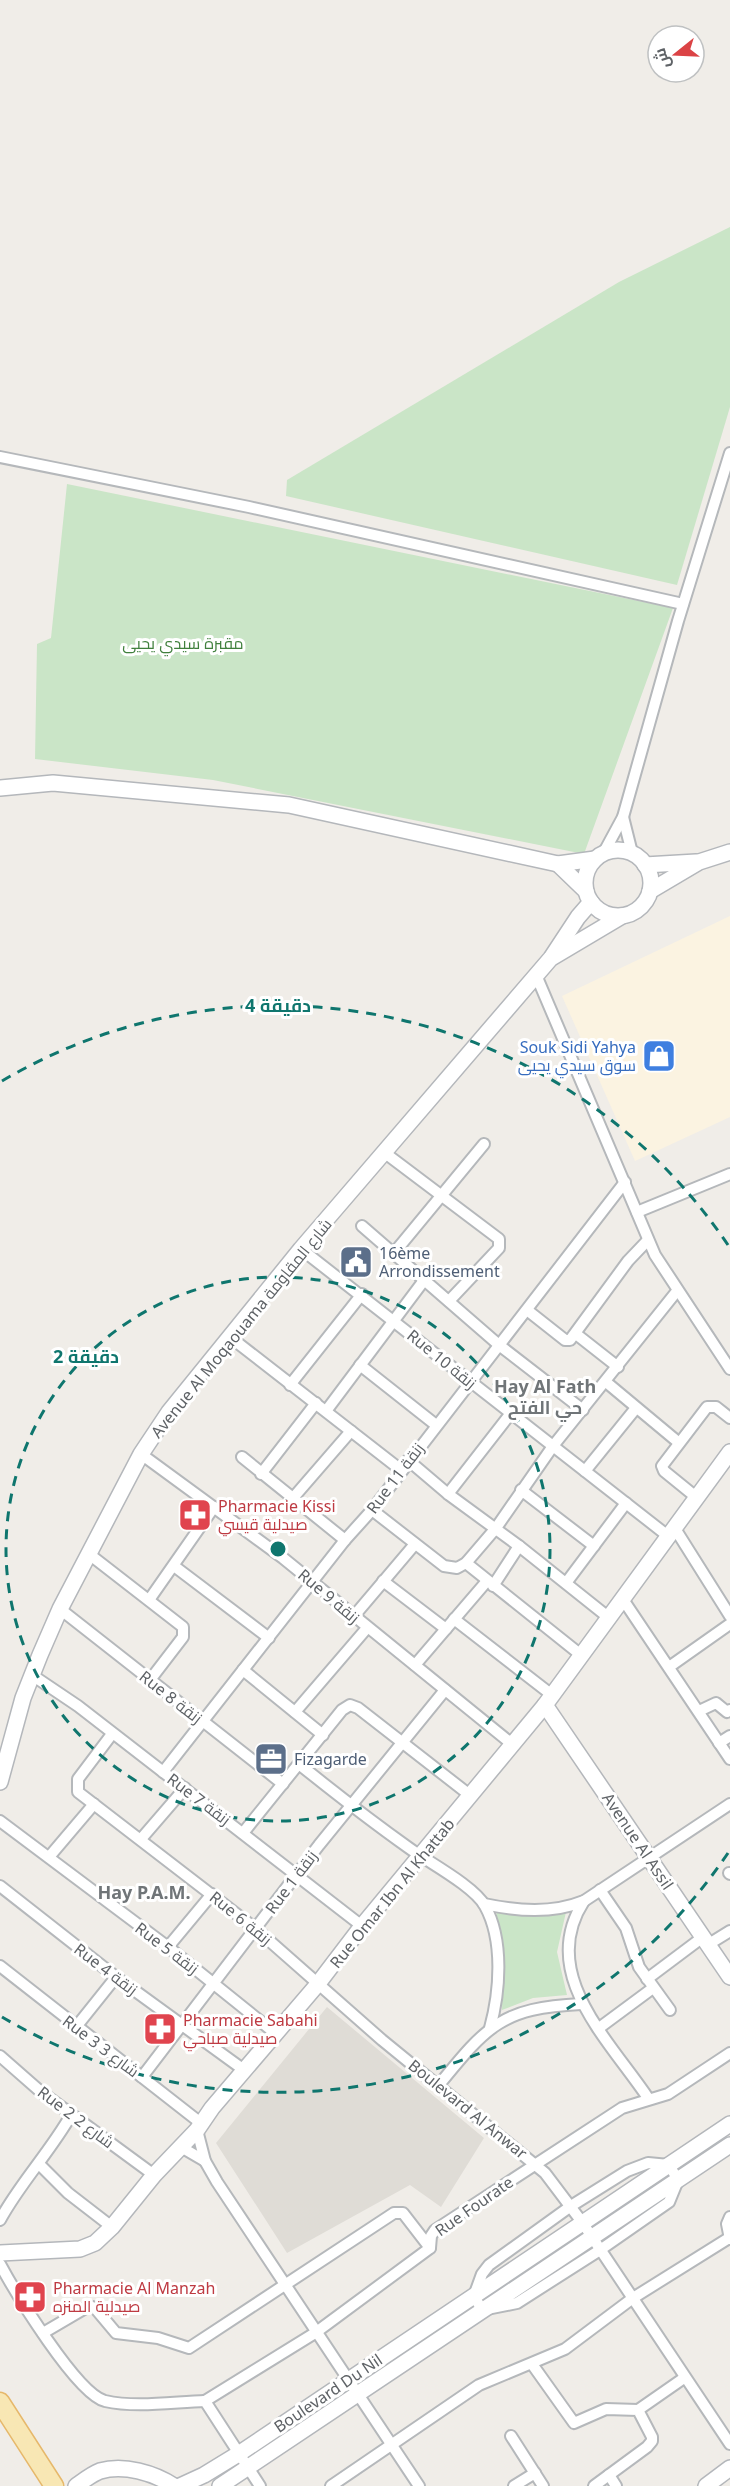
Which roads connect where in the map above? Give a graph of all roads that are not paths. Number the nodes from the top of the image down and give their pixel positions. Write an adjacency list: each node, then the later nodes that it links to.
1 (730, 453): 3 (street)
2 (0, 457): 3 (street)
3 (683, 604): 5 (street)
4 (0, 788): 10 (street)
5 (623, 817): 7 (street); 8 (street)
6 (730, 852): 9 (street)
7 (632, 853): 8 (street); 11 (street)
8 (599, 856): 10 (street); 13 (street)
9 (699, 862): 11 (street); 12 (street)
10 (558, 864): 13 (street)
11 (645, 865): 12 (street)
12 (650, 891): 14 (street)
13 (589, 896): 14 (street); 15 (street, Avenue Al Moqaouama شارع المقاومة)
14 (622, 916): 15 (street, Avenue Al Moqaouama شارع المقاومة)
15 (550, 958): 16 (street, Avenue Al Moqaouama شارع المقاومة)
16 (536, 975): 18 (street, Avenue Al Moqaouama شارع المقاومة); 20 (street)
17 (484, 1144): 21 (street)
18 (385, 1153): 21 (street); 25 (street, Avenue Al Moqaouama شارع المقاومة)
19 (730, 1174): 22 (street)
20 (625, 1182): 22 (street); 31 (street, Rue 11 زنقة)
21 (442, 1196): 26 (street); 30 (street)
22 (637, 1212): 24 (street)
23 (362, 1226): 26 (street)
24 (648, 1240): 28 (street); 33 (street)
25 (301, 1250): 29 (street, Rue 10 زنقة); 34 (street, Avenue Al Moqaouama شارع المقاومة)
26 (394, 1253): 27 (street)
27 (425, 1279): 30 (street); 32 (street)
28 (677, 1291): 37 (street); 38 (street)
29 (362, 1294): 32 (street, Rue 10 زنقة); 41 (street)
30 (449, 1301): 35 (street)
31 (527, 1310): 33 (street); 35 (street, Rue 11 زنقة)
32 (394, 1320): 36 (street); 39 (street, Rue 10 زنقة)
33 (576, 1334): 37 (street)
34 (230, 1337): 41 (street); 53 (street, Avenue Al Moqaouama شارع المقاومة)
35 (499, 1345): 39 (street, Rue 11 زنقة); 44 (street)
36 (360, 1365): 45 (street); 48 (street)
37 (618, 1367): 40 (street)
38 (730, 1368)
39 (471, 1382): 46 (street, Rue 10 زنقة); 48 (street, Rue 11 زنقة)
40 (606, 1382): 43 (street); 44 (street)
41 (290, 1385): 42 (street)
42 (316, 1403): 45 (street); 59 (street)
43 (636, 1408): 50 (street); 58 (street)
44 (583, 1410): 51 (street)
45 (326, 1411): 49 (street)
46 (511, 1413): 51 (street, Rue 10 زنقة); 61 (street)
47 (730, 1418): 50 (street)
48 (436, 1425): 55 (street, Rue 11 زنقة)
49 (351, 1431): 57 (street); 63 (street)
50 (678, 1442): 62 (street)
51 (553, 1446): 58 (street, Rue 10 زنقة); 60 (street)
52 (730, 1452): 56 (street, Rue Omar Ibn Al Khattab)
53 (141, 1454): 65 (street, Rue 9 زنقة); 73 (street, Avenue Al Moqaouama شارع المقاومة)
54 (242, 1457): 59 (street)
55 (408, 1460): 57 (street, Rue 11 زنقة); 61 (street)
56 (724, 1468): 62 (street, Rue Omar Ibn Al Khattab)
57 (401, 1470): 66 (street, Rue 11 زنقة)
58 (585, 1471): 64 (street, Rue 10 زنقة)
59 (261, 1474): 63 (street)
60 (522, 1490): 67 (street); 72 (street)
61 (448, 1494): 67 (street)
62 (696, 1497): 68 (street, Rue Omar Ibn Al Khattab)
63 (293, 1498): 69 (street)
64 (626, 1503): 68 (street, Rue 10 زنقة); 72 (street)
65 (214, 1507): 75 (street); 77 (street, Rue 9 زنقة)
66 (372, 1510): 69 (street, Rue 11 زنقة); 70 (street)
67 (496, 1528): 71 (street); 74 (street)
68 (671, 1532): 80 (street, Rue Omar Ibn Al Khattab); 84 (street, Rue 10 زنقة)
69 (345, 1540): 77 (street, Rue 11 زنقة)
70 (415, 1544): 74 (street); 76 (street)
71 (519, 1546): 78 (street); 79 (street)
72 (594, 1546): 79 (street)
73 (89, 1554): 81 (street); 82 (street, Avenue Al Moqaouama شارع المقاومة)
74 (466, 1563): 78 (street)
75 (174, 1566): 81 (street); 90 (street)
76 (383, 1581): 83 (street); 89 (street)
77 (313, 1583): 83 (street, Rue 9 زنقة); 90 (street, Rue 11 زنقة)
78 (490, 1583): 86 (street); 91 (street)
79 (566, 1583): 85 (street)
80 (622, 1598): 85 (street, Rue Omar Ibn Al Khattab); 93 (street)
81 (149, 1600): 96 (street)
82 (60, 1609): 95 (street, Avenue Al Moqaouama شارع المقاومة); 96 (street, Rue 8 زنقة)
83 (354, 1616): 88 (street, Rue 9 زنقة)
84 (730, 1616)
85 (608, 1617): 91 (street, Rue Omar Ibn Al Khattab)
86 (454, 1619): 89 (street); 98 (street)
87 (730, 1624): 93 (street)
88 (367, 1628): 92 (street, Rue 9 زنقة); 100 (street)
89 (446, 1629): 92 (street)
90 (269, 1638): 94 (street, Rue 11 زنقة)
91 (580, 1655): 98 (street, Rue Omar Ibn Al Khattab)
92 (415, 1665): 97 (street, Rue 9 زنقة)
93 (669, 1667): 99 (street)
94 (243, 1670): 100 (street); 102 (street, Rue 11 زنقة)
95 (32, 1675): 103 (street, Rue 7 زنقة); 112 (street, Avenue Al Moqaouama شارع المقاومة)
96 (150, 1680): 102 (street, Rue 8 زنقة)
97 (446, 1690): 106 (street, Rue 1 زنقة); 108 (street, Rue 9 زنقة)
98 (549, 1700): 108 (street, Rue Omar Ibn Al Khattab); 124 (street, Avenue Al Assil)
99 (699, 1711): 101 (street); 107 (street)
100 (295, 1712): 104 (street)
101 (729, 1713)
102 (203, 1721): 111 (street, Rue 11 زنقة); 113 (street, Rue 8 زنقة)
103 (112, 1734): 111 (street, Rue 7 زنقة); 116 (street, Rue 6 زنقة)
104 (323, 1735): 106 (street); 110 (street)
105 (730, 1736): 107 (street)
106 (403, 1743): 115 (street); 118 (street, Rue 1 زنقة)
107 (719, 1743): 109 (street)
108 (512, 1744): 115 (street, Rue Omar Ibn Al Khattab)
109 (730, 1759)
110 (299, 1764): 113 (street); 118 (street)
111 (163, 1772): 114 (street, Rue 7 زنقة)
112 (0, 1782)
113 (283, 1784): 120 (street)
114 (185, 1788): 120 (street, Rue 7 زنقة); 121 (street)
115 (471, 1796): 122 (street, Rue Omar Ibn Al Khattab)
116 (94, 1804): 121 (street, Rue 6 زنقة); 123 (street)
117 (730, 1804): 124 (street)
118 (352, 1806): 122 (street); 125 (street, Rue 1 زنقة)
119 (0, 1821): 123 (street, Rue 5 زنقة)
120 (243, 1833): 125 (street, Rue 7 زنقة)
121 (141, 1839): 128 (street, Rue 6 زنقة)
122 (420, 1856): 130 (street); 131 (street, Rue Omar Ibn Al Khattab)
123 (49, 1857): 135 (street, Rue 5 زنقة)
124 (650, 1857): 127 (street); 134 (street, Avenue Al Assil)
125 (296, 1875): 131 (street, Rue 7 زنقة); 132 (street, Rue 1 زنقة)
126 (0, 1886): 138 (street, Rue 4 زنقة)
127 (600, 1890): 129 (street); 140 (street)
128 (212, 1894): 132 (street, Rue 6 زنقة); 135 (street)
129 (584, 1901): 130 (street); 142 (street)
130 (484, 1904): 146 (street)
131 (362, 1926): 141 (street, Rue Omar Ibn Al Khattab)
132 (256, 1929): 139 (street, Rue 1 زنقة); 141 (street, Rue 6 زنقة)
133 (730, 1930): 134 (street)
134 (706, 1940): 137 (street, Avenue Al Assil); 140 (street)
135 (168, 1947): 139 (street, Rue 5 زنقة)
136 (0, 1966): 145 (street, Rue 3 شارع 3)
137 (729, 1973)
138 (116, 1977): 144 (street, Rue 4 زنقة); 145 (street)
139 (212, 1983): 144 (street, Rue 1 زنقة); 148 (street, Rue 5 زنقة)
140 (650, 1983): 143 (street); 147 (street)
141 (317, 1985): 148 (street, Rue Omar Ibn Al Khattab); 153 (street, Boulevard Al Anwar)
142 (581, 2004): 146 (street); 147 (street)
143 (670, 2010)
144 (182, 2026): 151 (street, Rue 4 زنقة); 152 (street, Rue 1 زنقة)
145 (76, 2027): 152 (street, Rue 3 شارع 3)
146 (490, 2028): 153 (street)
147 (599, 2028): 154 (street)
148 (275, 2033): 151 (street, Rue Omar Ibn Al Khattab)
149 (730, 2053): 154 (street, Rue Fourate)
150 (0, 2056): 155 (street, Rue 2 شارع 2)
151 (244, 2070): 157 (street, Rue Omar Ibn Al Khattab)
152 (142, 2077): 157 (street, Rue 3 شارع 3)
153 (438, 2086): 161 (street, Boulevard Al Anwar)
154 (648, 2098): 161 (street, Rue Fourate)
155 (71, 2115): 162 (street); 164 (street, Rue 2 شارع 2)
156 (730, 2124): 163 (street, Boulevard Du Nil)
157 (200, 2127): 159 (street, Rue Omar Ibn Al Khattab); 160 (street)
158 (730, 2145): 165 (street, Boulevard Du Nil)
159 (181, 2147): 160 (street); 164 (street, Rue Omar Ibn Al Khattab)
160 (205, 2161): 177 (street)
161 (535, 2163): 166 (street, Boulevard Al Anwar); 173 (street, Rue Fourate)
162 (39, 2164): 168 (street); 170 (street)
163 (669, 2165): 165 (street); 166 (street); 169 (street, Boulevard Du Nil)
164 (154, 2175): 170 (street, Rue Omar Ibn Al Khattab)
165 (678, 2180): 171 (street, Boulevard Du Nil); 174 (street, Boulevard Du Nil)
166 (571, 2206): 169 (street, Boulevard Al Anwar); 178 (street)
167 (730, 2217): 172 (street)
168 (0, 2220)
169 (582, 2222): 171 (street, Boulevard Al Anwar); 178 (street, Boulevard Du Nil)
170 (112, 2227): 175 (street, Rue Omar Ibn Al Khattab)
171 (591, 2236): 174 (street, Boulevard Al Anwar); 180 (street, Boulevard Du Nil)
172 (730, 2238): 179 (street)
173 (430, 2248): 177 (street); 182 (street, Rue Fourate)
174 (600, 2250): 179 (street, Boulevard Al Anwar); 180 (street, Boulevard Du Nil)
175 (0, 2253)
176 (0, 2264): 181 (street)
177 (286, 2286): 181 (street); 182 (street)
178 (474, 2296): 180 (street); 185 (street, Boulevard Du Nil)
179 (633, 2298): 183 (street); 184 (street, Boulevard Al Anwar)
180 (482, 2310): 186 (street, Boulevard Du Nil)
181 (43, 2333): 187 (street)
182 (315, 2333): 185 (street); 187 (street, Rue Fourate)
183 (532, 2364): 189 (street); 191 (street)
184 (684, 2378): 189 (street); 192 (street, Boulevard Al Anwar)
185 (347, 2380): 186 (street); 193 (street, Boulevard Du Nil)
186 (357, 2393): 191 (street); 194 (street, Boulevard Du Nil)
187 (205, 2401): 193 (street)
188 (0, 2402): 198 (main road)
189 (638, 2410): 197 (street)
190 (511, 2436): 196 (street)
191 (390, 2444): 204 (street); 205 (street)
192 (730, 2444)
193 (240, 2453): 194 (street); 201 (street, Boulevard Du Nil)
194 (250, 2467): 202 (street, Boulevard Du Nil); 203 (street)
195 (730, 2468): 210 (street)
196 (535, 2473): 206 (street); 207 (street)
197 (609, 2475): 208 (street); 209 (street)
198 (54, 2486)
199 (76, 2486): 200 (street)
200 (174, 2486)
201 (180, 2486)
202 (220, 2486)
203 (260, 2486)
204 (332, 2486)
205 (418, 2486)
206 (514, 2486)
207 (543, 2486)
208 (594, 2486)
209 (616, 2486)
210 (707, 2486)

